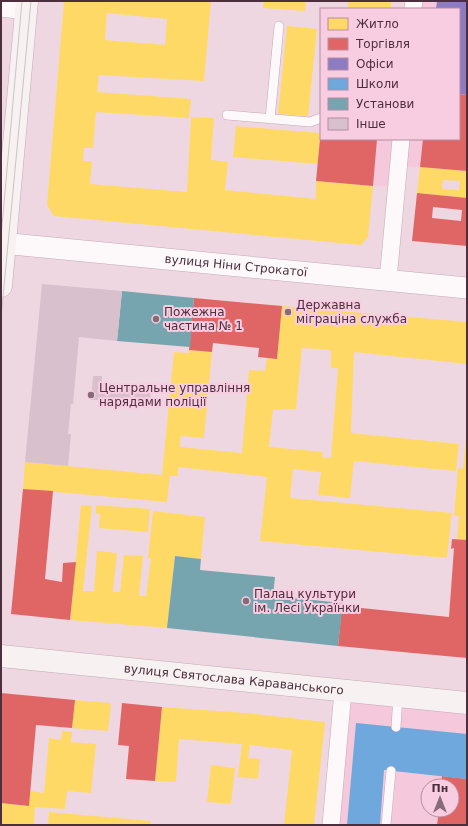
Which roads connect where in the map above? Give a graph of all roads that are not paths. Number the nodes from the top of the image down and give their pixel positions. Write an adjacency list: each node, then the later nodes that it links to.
1 (27, 5): 2 (street); 8 (main road)
2 (1, 6)
3 (279, 26): 6 (lane)
4 (227, 115): 6 (lane)
5 (320, 118): 6 (lane)
6 (270, 119)
7 (401, 140): 9 (street)
8 (3, 243): 9 (street, вулиця Ніни Строкатої); 10 (main road)
9 (388, 280): 11 (street, вулиця Ніни Строкатої)
10 (1, 286)
11 (467, 288)
12 (1, 656): 13 (main road, вулиця Святослава Караванського)
13 (343, 691): 14 (main road, вулиця Святослава Караванського); 18 (street)
14 (398, 696): 15 (main road, вулиця Святослава Караванського); 16 (lane)
15 (467, 703)
16 (396, 727)
17 (391, 771): 19 (lane)
18 (330, 825)
19 (386, 825)

